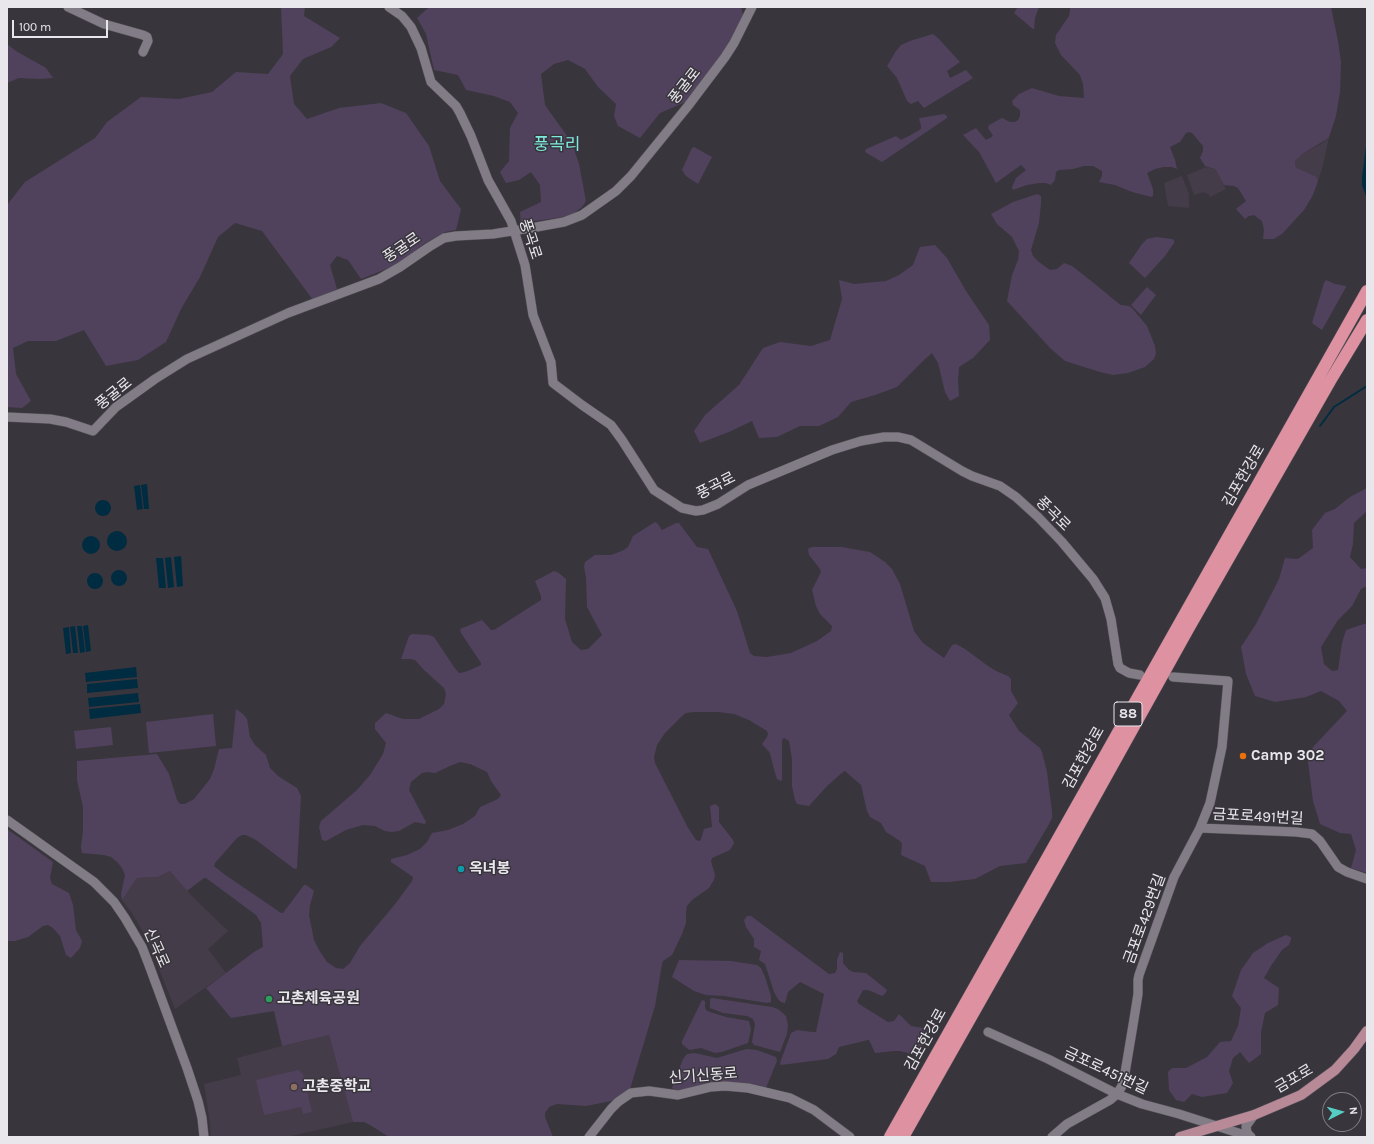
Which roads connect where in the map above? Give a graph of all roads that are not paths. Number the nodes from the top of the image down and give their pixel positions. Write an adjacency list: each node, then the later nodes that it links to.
1 (68, 7): 4 (street)
2 (388, 7): 5 (street, 풍곡로)
3 (752, 7): 5 (street, 풍굴로)
4 (143, 52)
5 (515, 230): 8 (street, 풍굴로); 9 (street, 풍곡로)
6 (1367, 291): 24 (highway, 김포한강로 / 88)
7 (1367, 320): 25 (highway, 김포한강로 / 88)
8 (7, 418)
9 (1140, 675)
10 (1173, 677): 12 (street, 금포로429번길)
11 (7, 820): 21 (street, 신곡로)
12 (1200, 828): 13 (street, 금포로491번길); 16 (street, 금포로429번길)
13 (1367, 879)
14 (1367, 1030): 17 (main road, 금포로)
15 (988, 1032): 16 (street, 금포로451번길)
16 (1117, 1094): 18 (street, 금포로451번길); 26 (street)
17 (1254, 1115): 19 (main road, 금포로); 27 (street)
18 (1189, 1117): 19 (street, 금포로451번길); 20 (street)
19 (1217, 1126): 20 (main road, 금포로); 27 (street)
20 (1184, 1136)
21 (204, 1137)
22 (589, 1137): 23 (street, 신기신동로)
23 (850, 1137)
24 (890, 1137)
25 (902, 1137)
26 (1052, 1137)
27 (1251, 1137)

